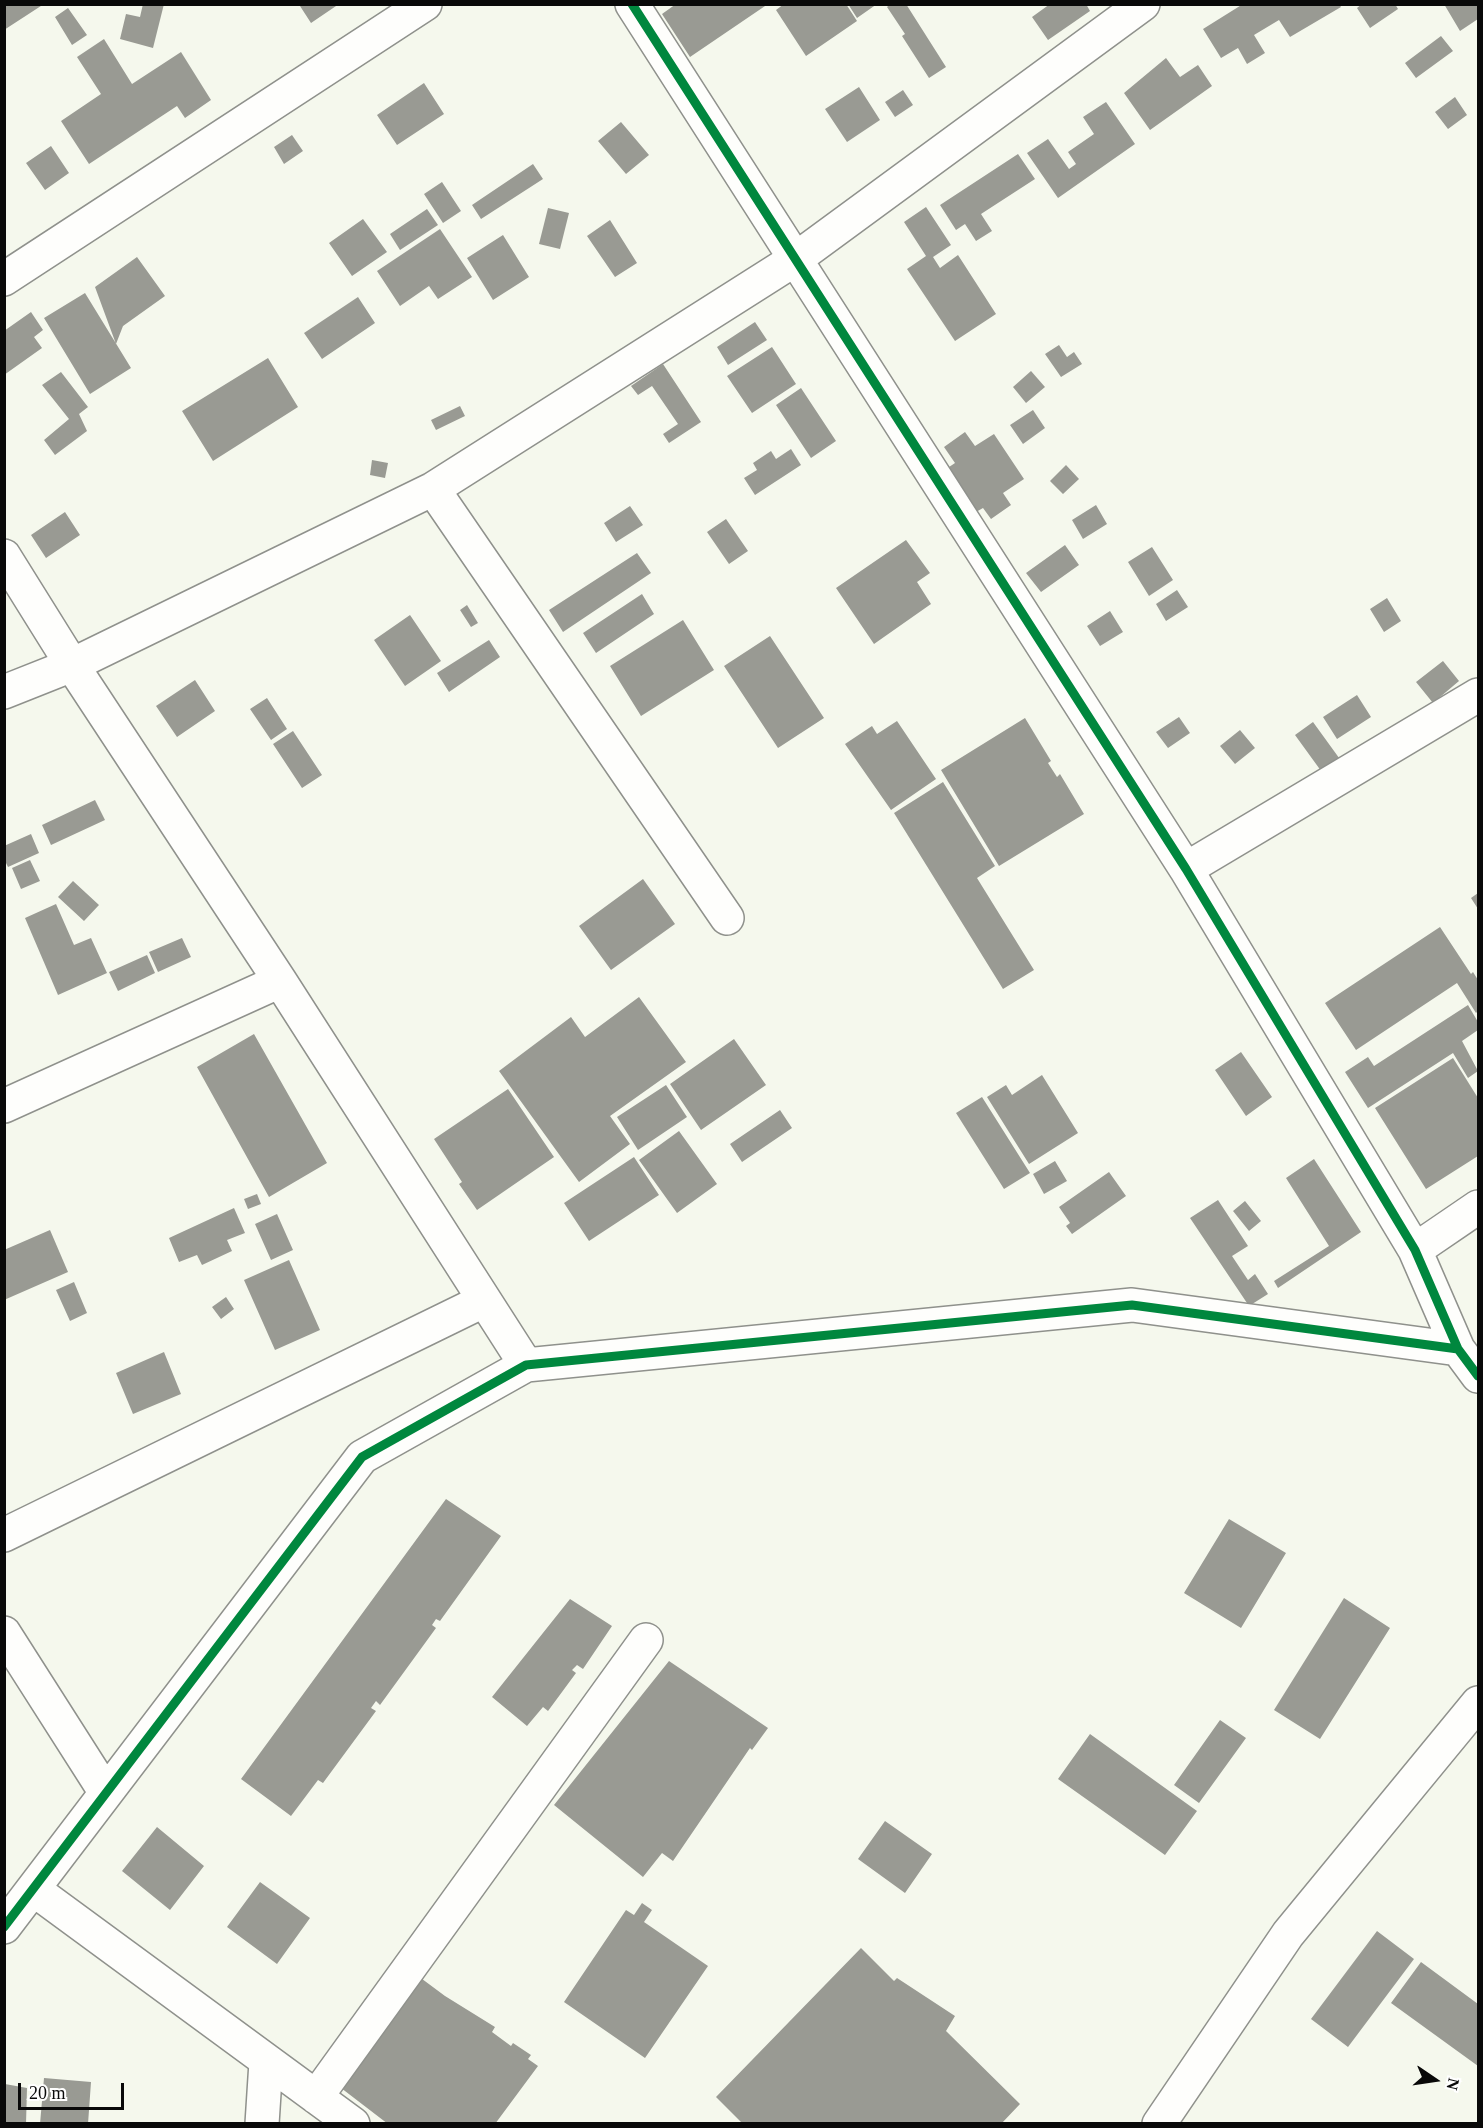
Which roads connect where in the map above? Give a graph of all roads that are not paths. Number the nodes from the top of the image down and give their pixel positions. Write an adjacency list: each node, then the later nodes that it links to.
1 (425, 4): 5 (street)
2 (632, 4): 4 (street)
3 (1143, 4): 4 (street)
4 (797, 258): 6 (street); 11 (street)
5 (4, 279)
6 (434, 489): 8 (street); 12 (street)
7 (4, 556): 8 (street)
8 (72, 665): 9 (street); 13 (street)
9 (4, 692)
10 (1479, 695): 11 (street)
11 (1186, 869): 16 (street)
12 (727, 918)
13 (280, 981): 14 (street); 17 (street)
14 (4, 1106)
15 (1479, 1207): 16 (street)
16 (1415, 1250): 18 (street)
17 (483, 1301): 19 (street); 21 (street)
18 (1458, 1349): 19 (street); 20 (street)
19 (526, 1365): 25 (street)
20 (1479, 1376)
21 (4, 1535)
22 (4, 1633): 25 (street)
23 (646, 1640): 29 (street)
24 (1479, 1703): 32 (street)
25 (106, 1793): 26 (street)
26 (33, 1889): 27 (street); 28 (street)
27 (4, 1927)
28 (266, 2062): 29 (street); 30 (street)
29 (316, 2097): 31 (street)
30 (262, 2124)
31 (353, 2124)
32 (1159, 2124)

